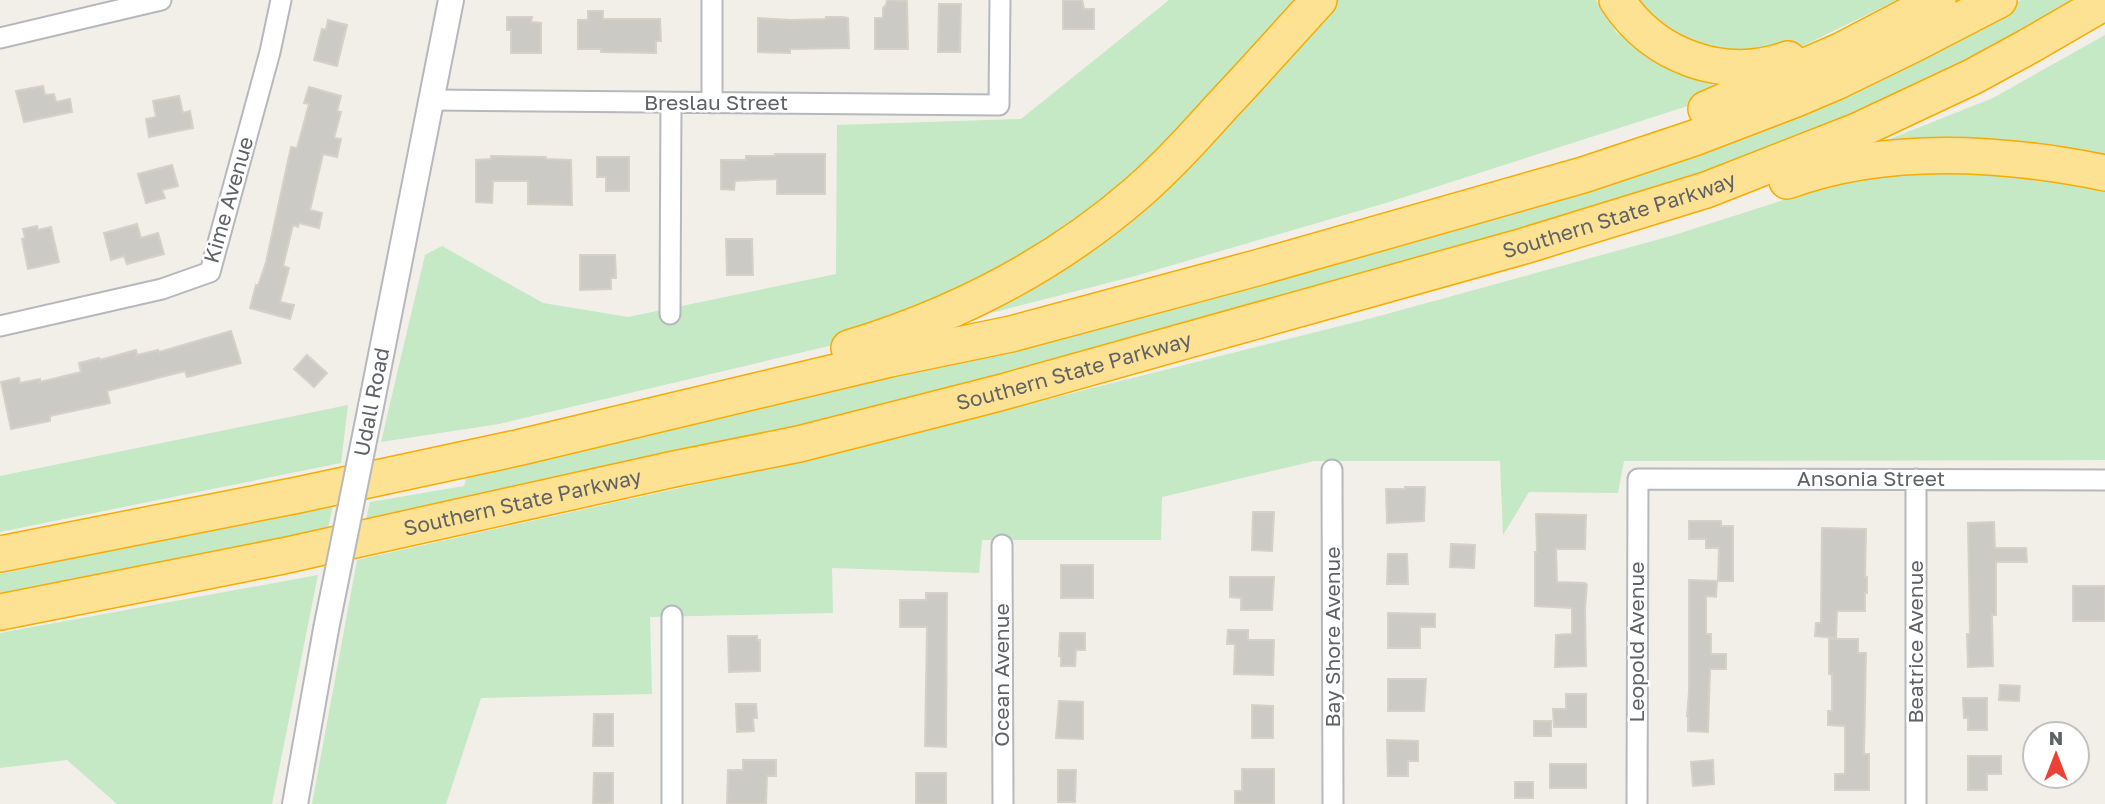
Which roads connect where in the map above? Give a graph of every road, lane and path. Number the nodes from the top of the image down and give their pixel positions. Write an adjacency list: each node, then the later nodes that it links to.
1 (161, 0): 12 (street)
2 (281, 0): 19 (street, Kime Avenue)
3 (451, 0): 13 (street, Udall Road)
4 (712, 0): 15 (street)
5 (1000, 0): 15 (street, Breslau Street)
6 (1319, 0): 21 (highway)
7 (1618, 0): 8 (highway)
8 (1913, 0)
9 (1938, 0): 20 (highway)
10 (1999, 0): 20 (highway)
11 (2105, 2): 17 (highway, Southern State Parkway)
12 (0, 38)
13 (433, 100): 14 (street, Breslau Street); 30 (street, Udall Road, bridge)
14 (671, 103): 15 (street, Breslau Street); 18 (street)
15 (712, 103)
16 (2105, 173): 17 (highway)
17 (1584, 229): 28 (highway, Southern State Parkway)
18 (670, 314)
19 (0, 326)
20 (890, 359): 21 (highway)
21 (703, 405): 27 (highway)
22 (1332, 470): 33 (street, Bay Shore Avenue)
23 (1638, 479): 24 (street, Ansonia Street); 34 (street, Leopold Avenue)
24 (1916, 479): 25 (street, Ansonia Street); 35 (street, Beatrice Avenue)
25 (2105, 480)
26 (1002, 545): 32 (street, Ocean Avenue)
27 (0, 554)
28 (0, 612)
29 (672, 616): 31 (street)
30 (295, 804)
31 (672, 804)
32 (1003, 804)
33 (1334, 804)
34 (1637, 804)
35 (1916, 804)

